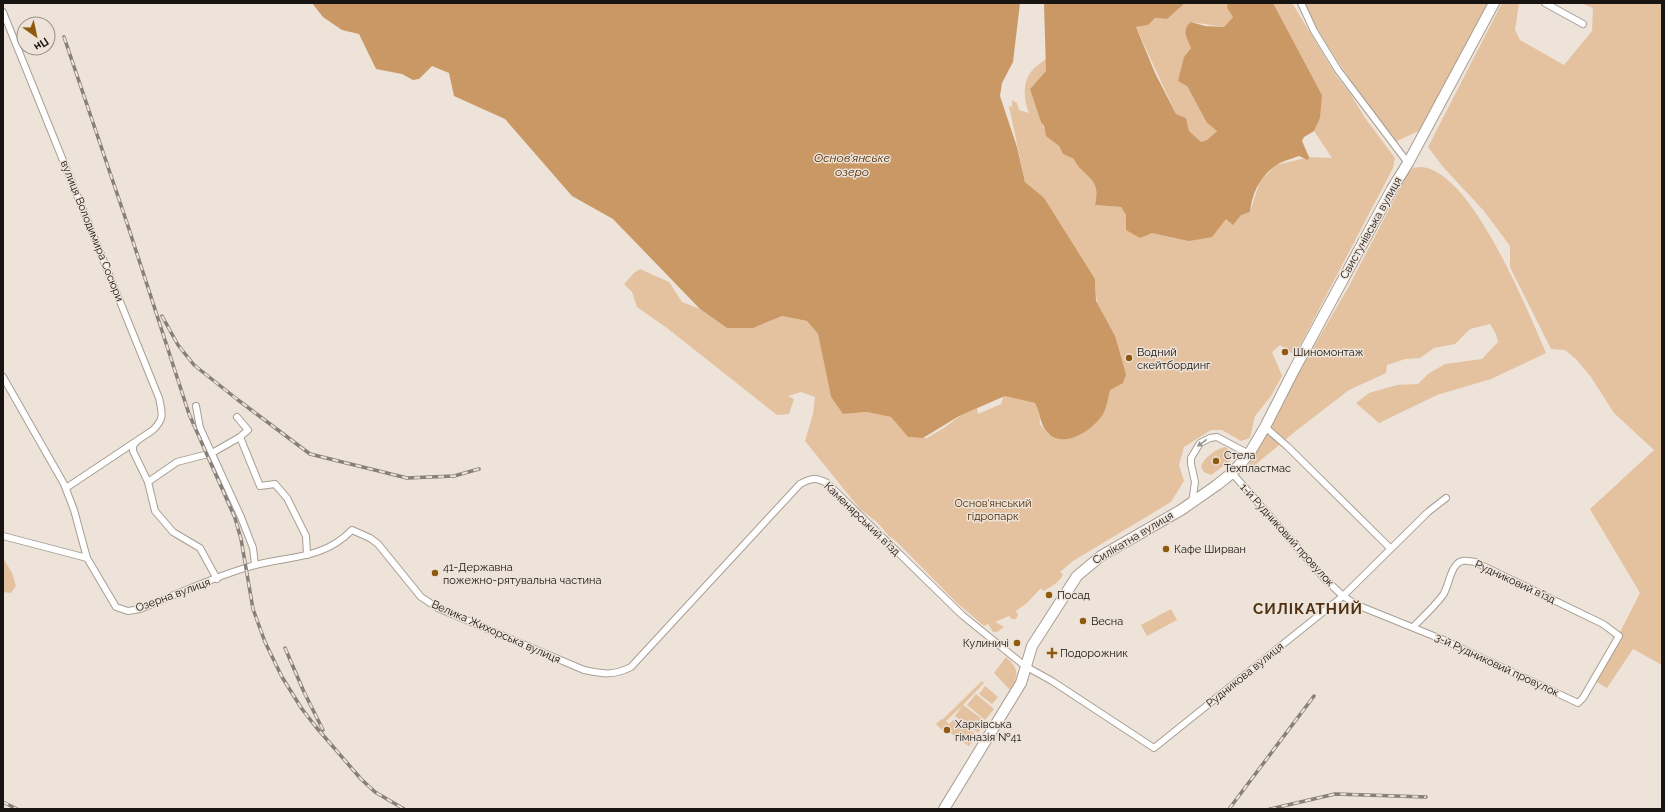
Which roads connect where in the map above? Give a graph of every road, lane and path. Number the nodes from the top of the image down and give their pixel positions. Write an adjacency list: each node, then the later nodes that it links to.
1 (1301, 3): 6 (street)
2 (1494, 3): 6 (main road, Свистунівська вулиця)
3 (1545, 3): 5 (street)
4 (3, 12): 12 (street, вулиця Володимира Сосюри)
5 (1583, 24)
6 (1408, 163): 10 (main road, Свистунівська вулиця)
7 (3, 376): 17 (street)
8 (196, 406): 13 (street)
9 (236, 417): 11 (street)
10 (1265, 427): 14 (main road, Свистунівська вулиця); 22 (street)
11 (240, 437): 13 (street); 23 (street)
12 (136, 442): 16 (street, Озерна вулиця); 17 (street)
13 (212, 454): 16 (street); 25 (street)
14 (1249, 454): 15 (main road, Силікатна вулиця); 19 (street, one-way to 19)
15 (1232, 473): 19 (main road, Силікатна вулиця); 27 (street, 1-й Рудниковий провулок)
16 (148, 482): 26 (street, Озерна вулиця)
17 (66, 488): 24 (street, Озерна вулиця)
18 (1446, 498): 22 (street, Рудникова вулиця)
19 (1192, 503): 30 (main road, Силікатна вулиця)
20 (352, 530): 23 (street, Озерна вулиця); 31 (street, Велика Жихорська вулиця)
21 (3, 536): 24 (street)
22 (1390, 548): 27 (street, Рудникова вулиця)
23 (307, 555): 25 (street, Озерна вулиця)
24 (87, 558): 26 (street, Озерна вулиця)
25 (255, 565): 26 (street, Озерна вулиця)
26 (217, 579)
27 (1343, 596): 28 (street, 3-й Рудниковий провулок); 30 (street, Рудникова вулиця)
28 (1413, 627): 29 (street, Рудниковий в’їзд); 29 (street, 3-й Рудниковий провулок)
29 (1619, 636)
30 (1025, 666): 31 (street, Каменярський в’їзд); 32 (main road, Силікатна вулиця)
31 (620, 672)
32 (944, 809)

